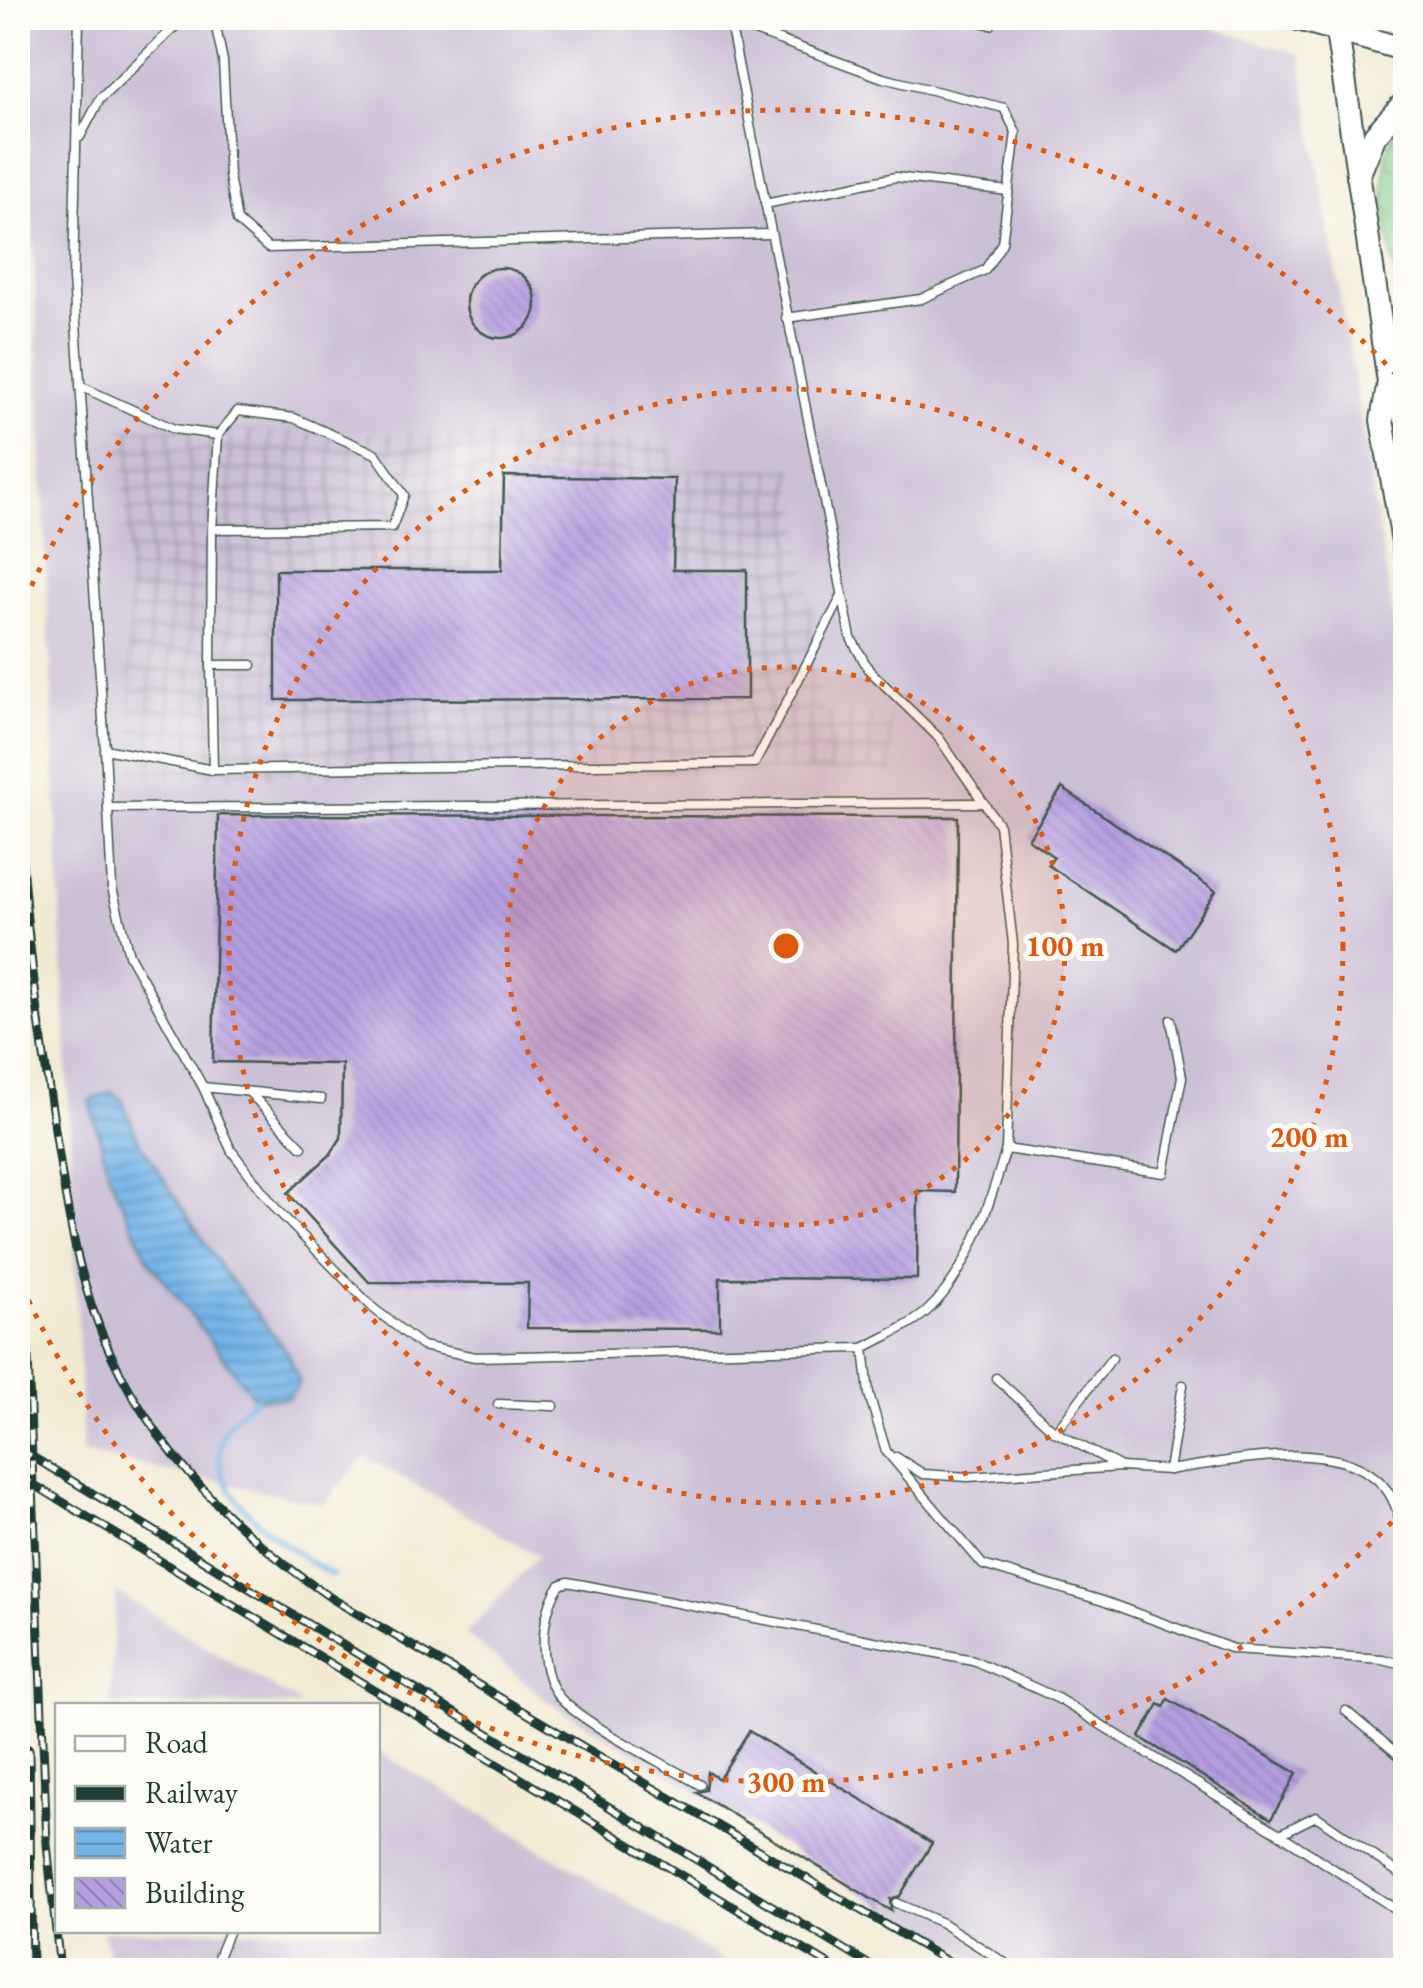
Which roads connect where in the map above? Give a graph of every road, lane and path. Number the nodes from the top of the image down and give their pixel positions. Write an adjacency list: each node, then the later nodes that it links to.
1 (78, 18): 11 (lane)
2 (184, 18): 11 (lane)
3 (214, 18): 15 (lane)
4 (966, 18): 5 (lane)
5 (993, 18)
6 (1295, 18): 8 (main road)
7 (730, 20): 13 (lane); 14 (lane)
8 (1336, 24): 9 (main road); 12 (main road)
9 (1406, 50)
10 (1406, 102): 12 (main road)
11 (78, 141): 18 (lane)
12 (1357, 179): 17 (main road)
13 (1008, 191): 14 (lane); 16 (lane)
14 (765, 204): 15 (lane)
15 (770, 234): 16 (lane)
16 (786, 318): 23 (lane)
17 (1397, 380): 19 (main road); 22 (main road)
18 (80, 386): 20 (lane); 26 (lane)
19 (1406, 419)
20 (218, 436): 21 (lane); 21 (lane)
21 (212, 529): 24 (lane)
22 (1406, 558)
23 (844, 594): 27 (lane); 28 (lane)
24 (211, 665): 25 (lane); 27 (lane)
25 (252, 665)
26 (106, 749): 27 (lane); 29 (lane)
27 (213, 770)
28 (984, 803): 29 (lane); 35 (lane)
29 (108, 808): 31 (lane)
30 (1172, 1020): 35 (lane)
31 (202, 1088): 32 (lane); 36 (lane)
32 (249, 1092): 33 (lane); 34 (lane)
33 (322, 1100)
34 (302, 1147)
35 (1006, 1150): 36 (lane)
36 (864, 1348): 43 (lane)
37 (1112, 1358): 42 (lane)
38 (996, 1378): 42 (lane)
39 (1183, 1385): 45 (lane)
40 (498, 1404): 41 (lane)
41 (554, 1406)
42 (1055, 1432): 44 (lane)
43 (886, 1452): 44 (lane); 47 (lane)
44 (1121, 1467): 45 (lane)
45 (1169, 1470): 46 (lane)
46 (1406, 1603)
47 (1406, 1665)
48 (1346, 1711): 49 (lane)
49 (1406, 1761)
50 (700, 1785): 51 (lane)
51 (1280, 1834): 52 (lane); 54 (lane)
52 (1406, 1878)
53 (896, 1903): 57 (lane)
54 (1406, 1916)
55 (227, 1933): 56 (lane)
56 (242, 1970)
57 (1016, 1970)

